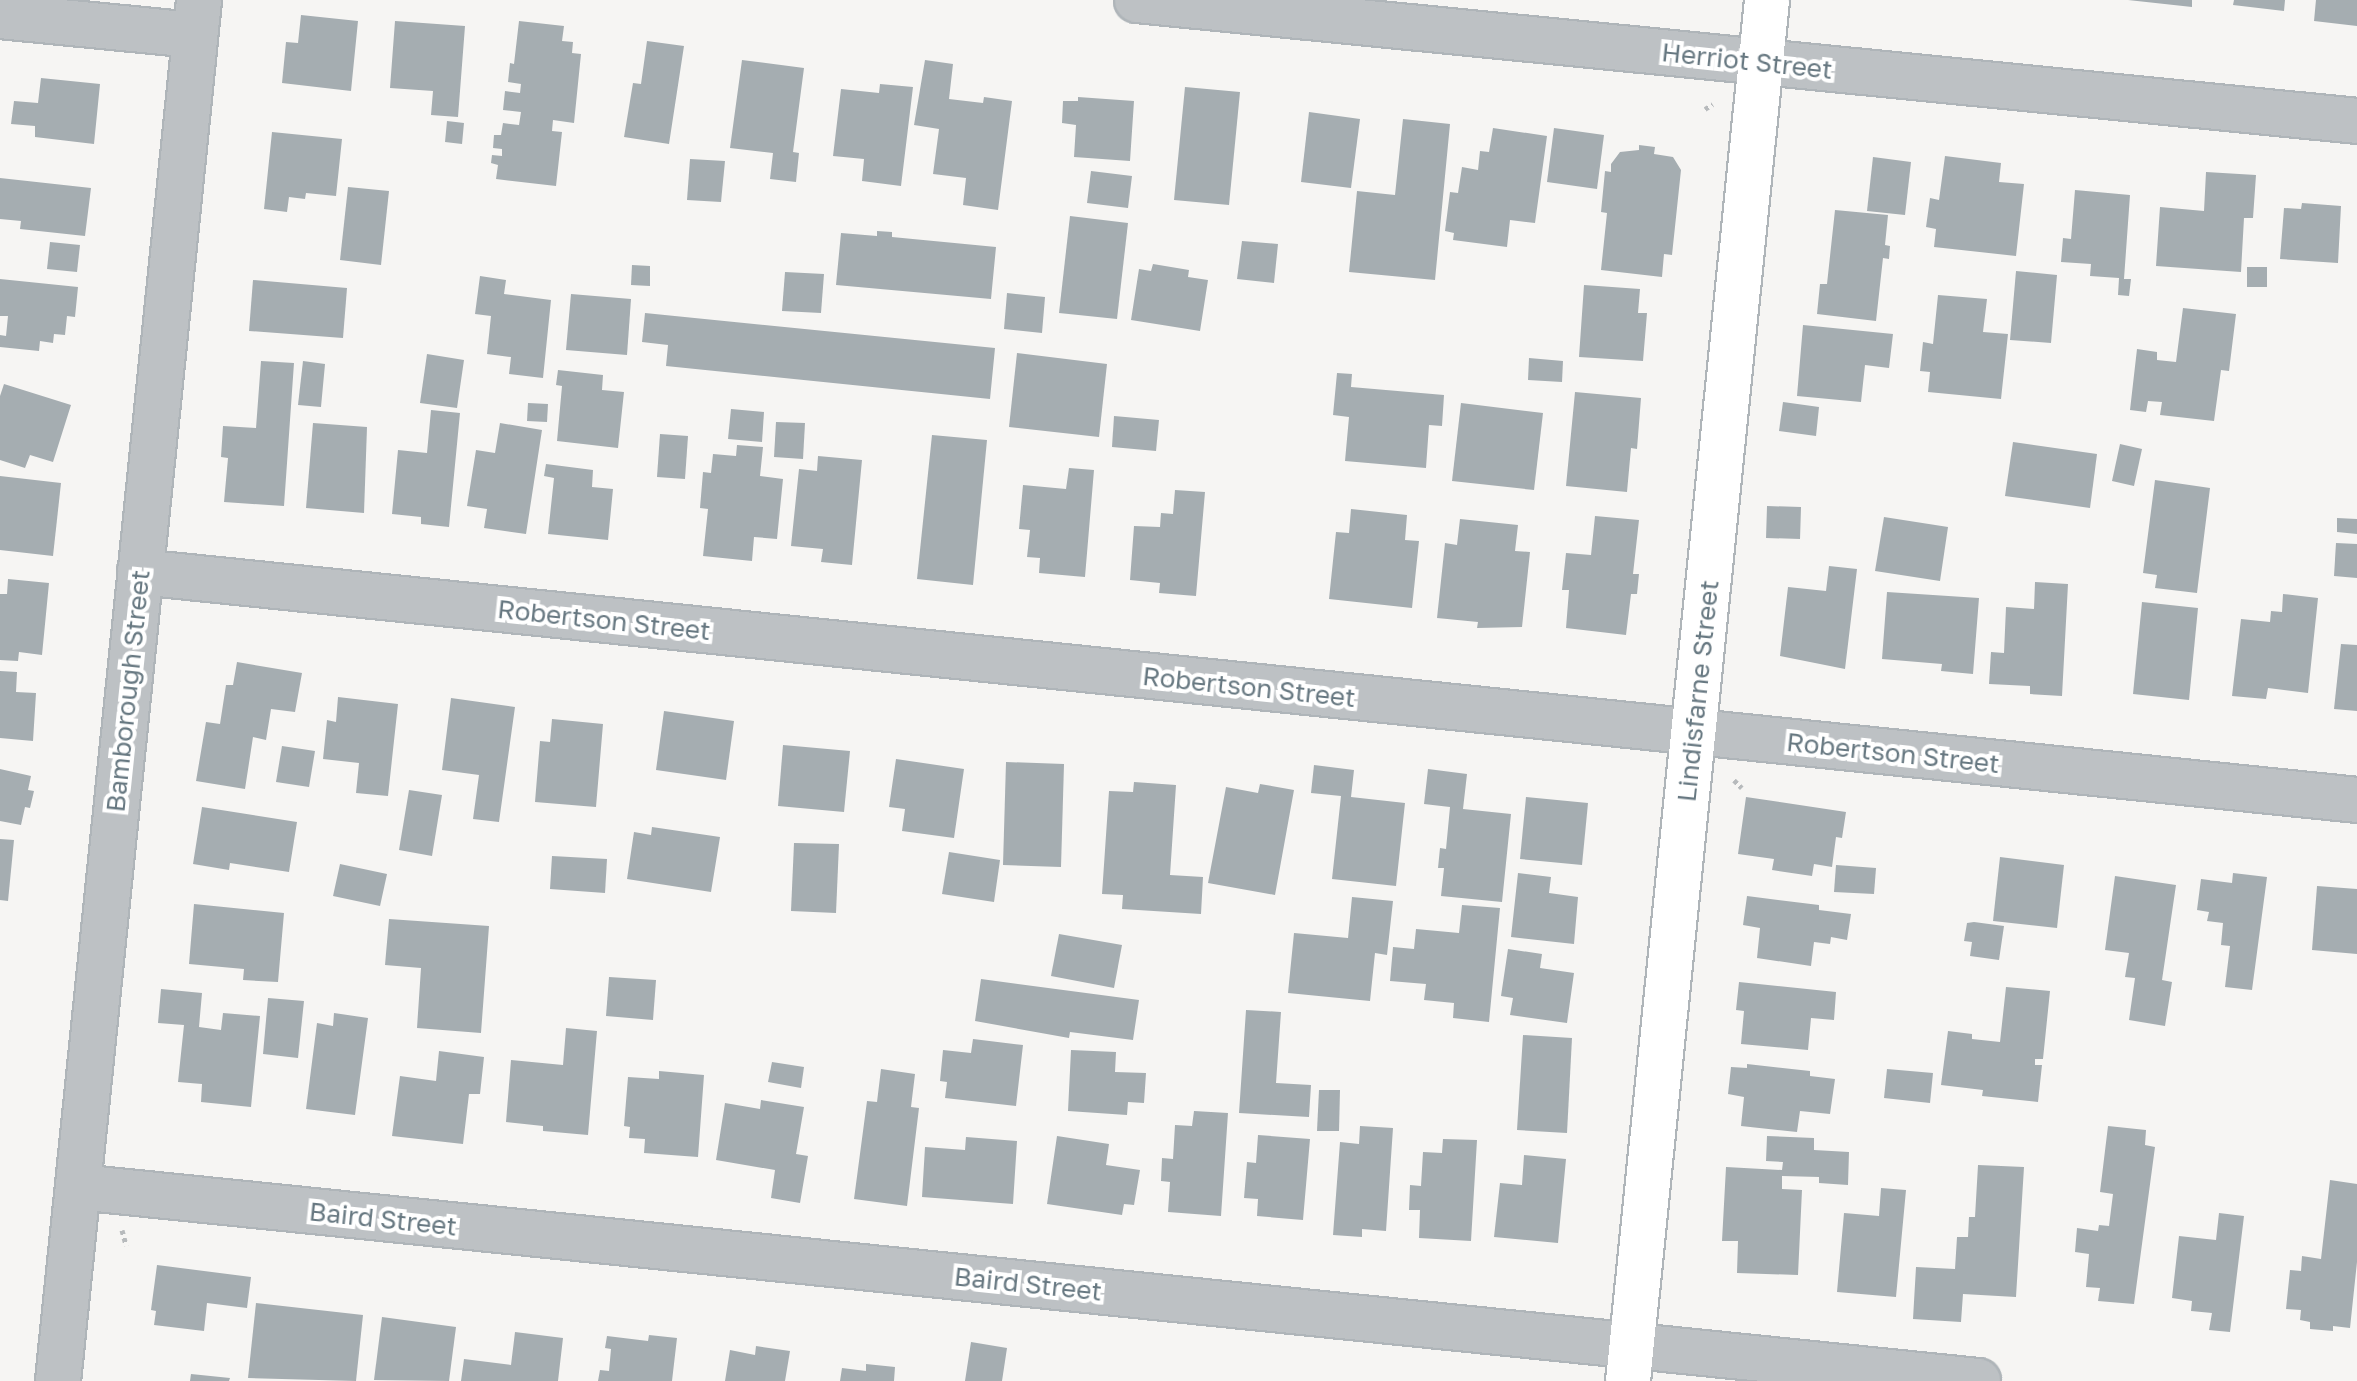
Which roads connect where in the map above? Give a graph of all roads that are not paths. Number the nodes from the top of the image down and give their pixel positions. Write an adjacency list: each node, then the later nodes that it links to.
1 (1137, 0): 5 (street, Herriot Street)
2 (1767, 0): 5 (street, Lindisfarne Street)
3 (0, 16): 4 (street)
4 (197, 18): 7 (street, Bamborough Street)
5 (1761, 62): 6 (street, Herriot Street); 8 (street, Lindisfarne Street)
6 (2357, 121)
7 (140, 572): 8 (street, Robertson Street); 10 (street, Bamborough Street)
8 (1694, 733): 9 (street, Robertson Street); 11 (street, Lindisfarne Street)
9 (2357, 800)
10 (78, 1187): 11 (street, Baird Street); 12 (street, Bamborough Street)
11 (1630, 1363): 13 (street, Baird Street)
12 (58, 1381)
13 (1978, 1381)

